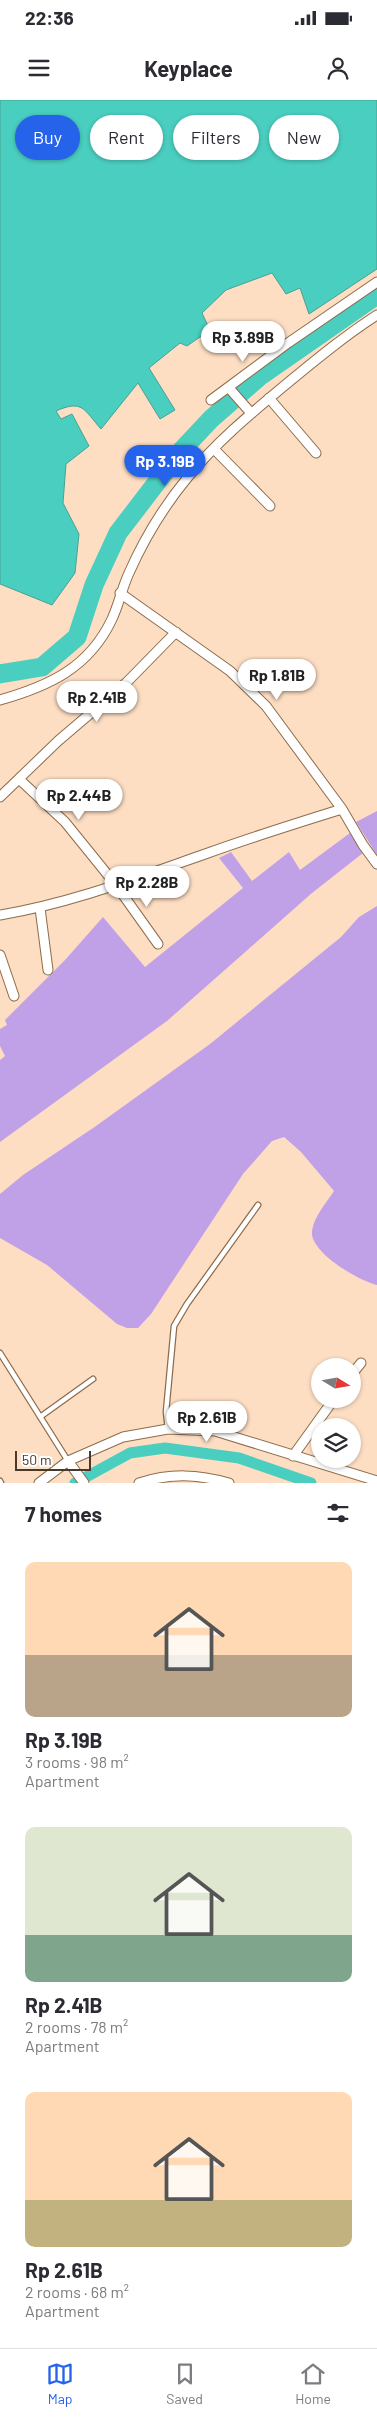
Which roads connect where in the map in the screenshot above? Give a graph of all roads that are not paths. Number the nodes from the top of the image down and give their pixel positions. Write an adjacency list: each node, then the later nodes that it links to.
1 (377, 282): 3 (street)
2 (377, 315): 4 (street)
3 (232, 391): 5 (street); 6 (street)
4 (269, 398): 6 (street); 8 (street)
5 (211, 400)
6 (251, 413): 7 (street)
7 (214, 449): 9 (street); 10 (street)
8 (316, 452)
9 (270, 506)
10 (120, 592): 11 (street); 12 (street)
11 (176, 632): 13 (street); 15 (street)
12 (0, 700)
13 (19, 779): 14 (street); 17 (street)
14 (0, 797)
15 (342, 809): 16 (street); 17 (street)
16 (377, 864)
17 (116, 885): 18 (street); 20 (street)
18 (40, 908): 19 (street); 22 (street)
19 (0, 915)
20 (158, 944)
21 (0, 955): 23 (street)
22 (48, 970)
23 (14, 996)
24 (258, 1205): 29 (lane)
25 (0, 1353): 28 (lane)
26 (93, 1379): 28 (lane)
27 (328, 1408): 30 (street)
28 (40, 1416): 31 (lane)
29 (168, 1429): 30 (street); 31 (street)
30 (293, 1456): 32 (street)
31 (71, 1464): 33 (street); 34 (street)
32 (377, 1481)
33 (38, 1483)
34 (84, 1483)
35 (139, 1483): 36 (street)
36 (229, 1483)

